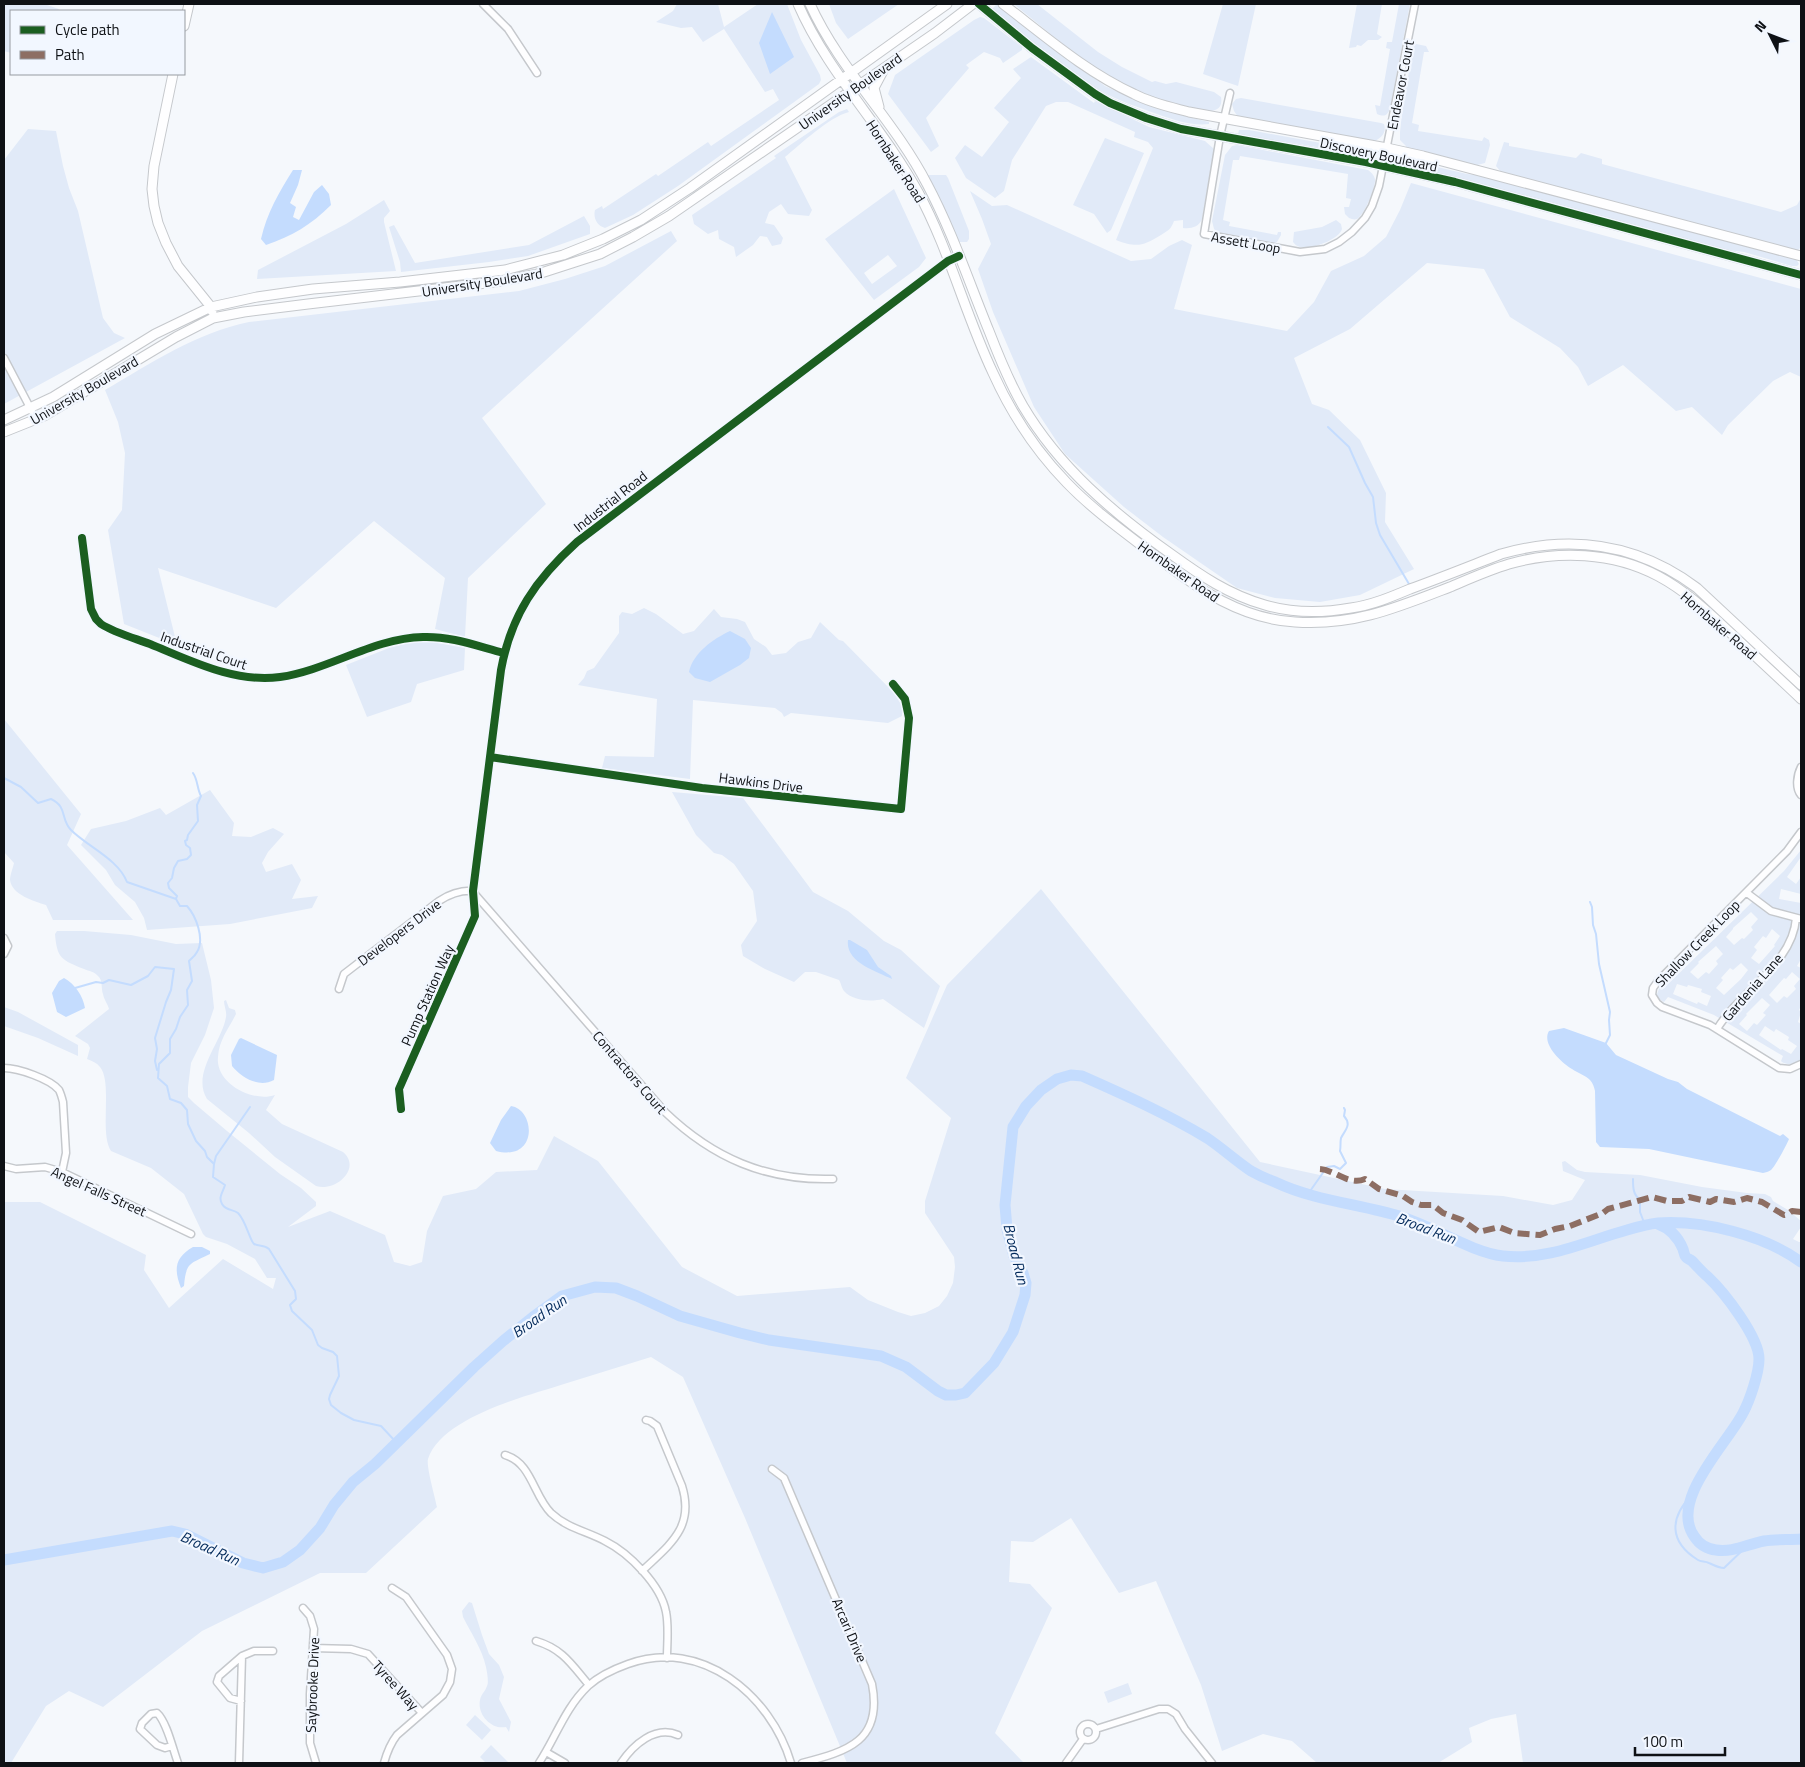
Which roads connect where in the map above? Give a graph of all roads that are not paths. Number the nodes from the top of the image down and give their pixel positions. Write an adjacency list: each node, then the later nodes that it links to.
1 (189, 4): 12 (main road)
2 (483, 4): 14 (street)
3 (798, 4): 17 (main road, Hornbaker Road)
4 (810, 4): 15 (main road, Hornbaker Road)
5 (936, 4): 11 (main road)
6 (947, 4): 11 (main road, University Boulevard)
7 (973, 4): 13 (main road, University Boulevard)
8 (979, 4): 23 (main road, Discovery Boulevard)
9 (1003, 4): 22 (main road, Discovery Boulevard)
10 (1415, 4): 24 (street, Endeavor Court)
11 (925, 19): 15 (main road, University Boulevard)
12 (185, 22)
13 (886, 66): 18 (main road, University Boulevard); 21 (main road)
14 (537, 73)
15 (850, 73): 17 (main road, University Boulevard); 18 (main road, Hornbaker Road)
16 (173, 75): 30 (main road)
17 (841, 80): 19 (main road, Hornbaker Road); 30 (main road, University Boulevard)
18 (860, 85): 19 (main road, University Boulevard); 21 (main road, Hornbaker Road)
19 (850, 92): 28 (main road, Hornbaker Road); 31 (main road, University Boulevard)
20 (1230, 93): 22 (street, Assett Loop)
21 (881, 115): 26 (main road, Hornbaker Road)
22 (1224, 119): 23 (street, Assett Loop); 24 (main road, Discovery Boulevard)
23 (1220, 136): 25 (main road, Discovery Boulevard); 25 (street, Assett Loop)
24 (1387, 148): 25 (street, Endeavor Court); 27 (main road, Discovery Boulevard)
25 (1384, 166): 29 (main road, Discovery Boulevard)
26 (959, 256): 28 (street, Industrial Road); 38 (main road, Hornbaker Road)
27 (1801, 256)
28 (948, 261): 39 (main road, Hornbaker Road); 40 (street, Industrial Road)
29 (1801, 275)
30 (211, 307): 31 (main road); 33 (main road, University Boulevard)
31 (213, 318): 34 (main road, University Boulevard)
32 (4, 358): 33 (street)
33 (31, 409): 34 (street); 35 (main road, University Boulevard)
34 (36, 419): 36 (main road, University Boulevard)
35 (4, 420)
36 (4, 432)
37 (82, 538): 40 (street, Industrial Court)
38 (1467, 567): 39 (main road); 42 (main road, Hornbaker Road)
39 (1470, 579): 43 (main road, Hornbaker Road)
40 (504, 653): 44 (street, Industrial Road)
41 (893, 684): 44 (street, Hawkins Drive)
42 (1801, 685)
43 (1801, 699)
44 (490, 757): 49 (street, Industrial Road)
45 (1801, 767): 46 (street)
46 (1799, 779): 47 (street)
47 (1801, 795)
48 (1801, 832): 50 (street, Shallow Creek Loop)
49 (472, 891): 54 (street, Developers Drive); 58 (street, Pump Station Way); 61 (street, Contractors Court)
50 (1747, 893): 51 (street); 55 (street, Shallow Creek Loop)
51 (1799, 918): 55 (street, Gardenia Lane)
52 (4, 938): 53 (street)
53 (4, 954)
54 (339, 989)
55 (1717, 1029): 56 (street, Shallow Creek Loop)
56 (1801, 1064)
57 (4, 1068): 60 (street)
58 (401, 1109)
59 (4, 1166): 60 (street, Angel Falls Street)
60 (62, 1172): 62 (street, Angel Falls Street)
61 (833, 1179)
62 (191, 1234)
63 (646, 1420): 66 (street)
64 (505, 1455): 66 (street)
65 (772, 1469): 90 (street, Arcari Drive)
66 (642, 1571): 73 (street)
67 (392, 1588): 76 (street)
68 (304, 1608): 70 (street, Saybrooke Drive)
69 (536, 1641): 74 (street)
70 (313, 1648): 76 (street, Tyree Way); 84 (street, Saybrooke Drive)
71 (273, 1651): 72 (street)
72 (242, 1656): 75 (street); 75 (street)
73 (667, 1658): 74 (street); 89 (street)
74 (589, 1685): 81 (street)
75 (241, 1701): 83 (street)
76 (422, 1713): 85 (street)
77 (1096, 1729): 79 (street); 79 (street); 92 (street)
78 (678, 1734): 88 (street)
79 (1083, 1738): 91 (street)
80 (172, 1746): 80 (street); 82 (street)
81 (546, 1752): 86 (street); 87 (street)
82 (178, 1763)
83 (238, 1763)
84 (316, 1763)
85 (384, 1763)
86 (539, 1763)
87 (565, 1763)
88 (621, 1763)
89 (790, 1763)
90 (802, 1763)
91 (1066, 1763)
92 (1212, 1763)

